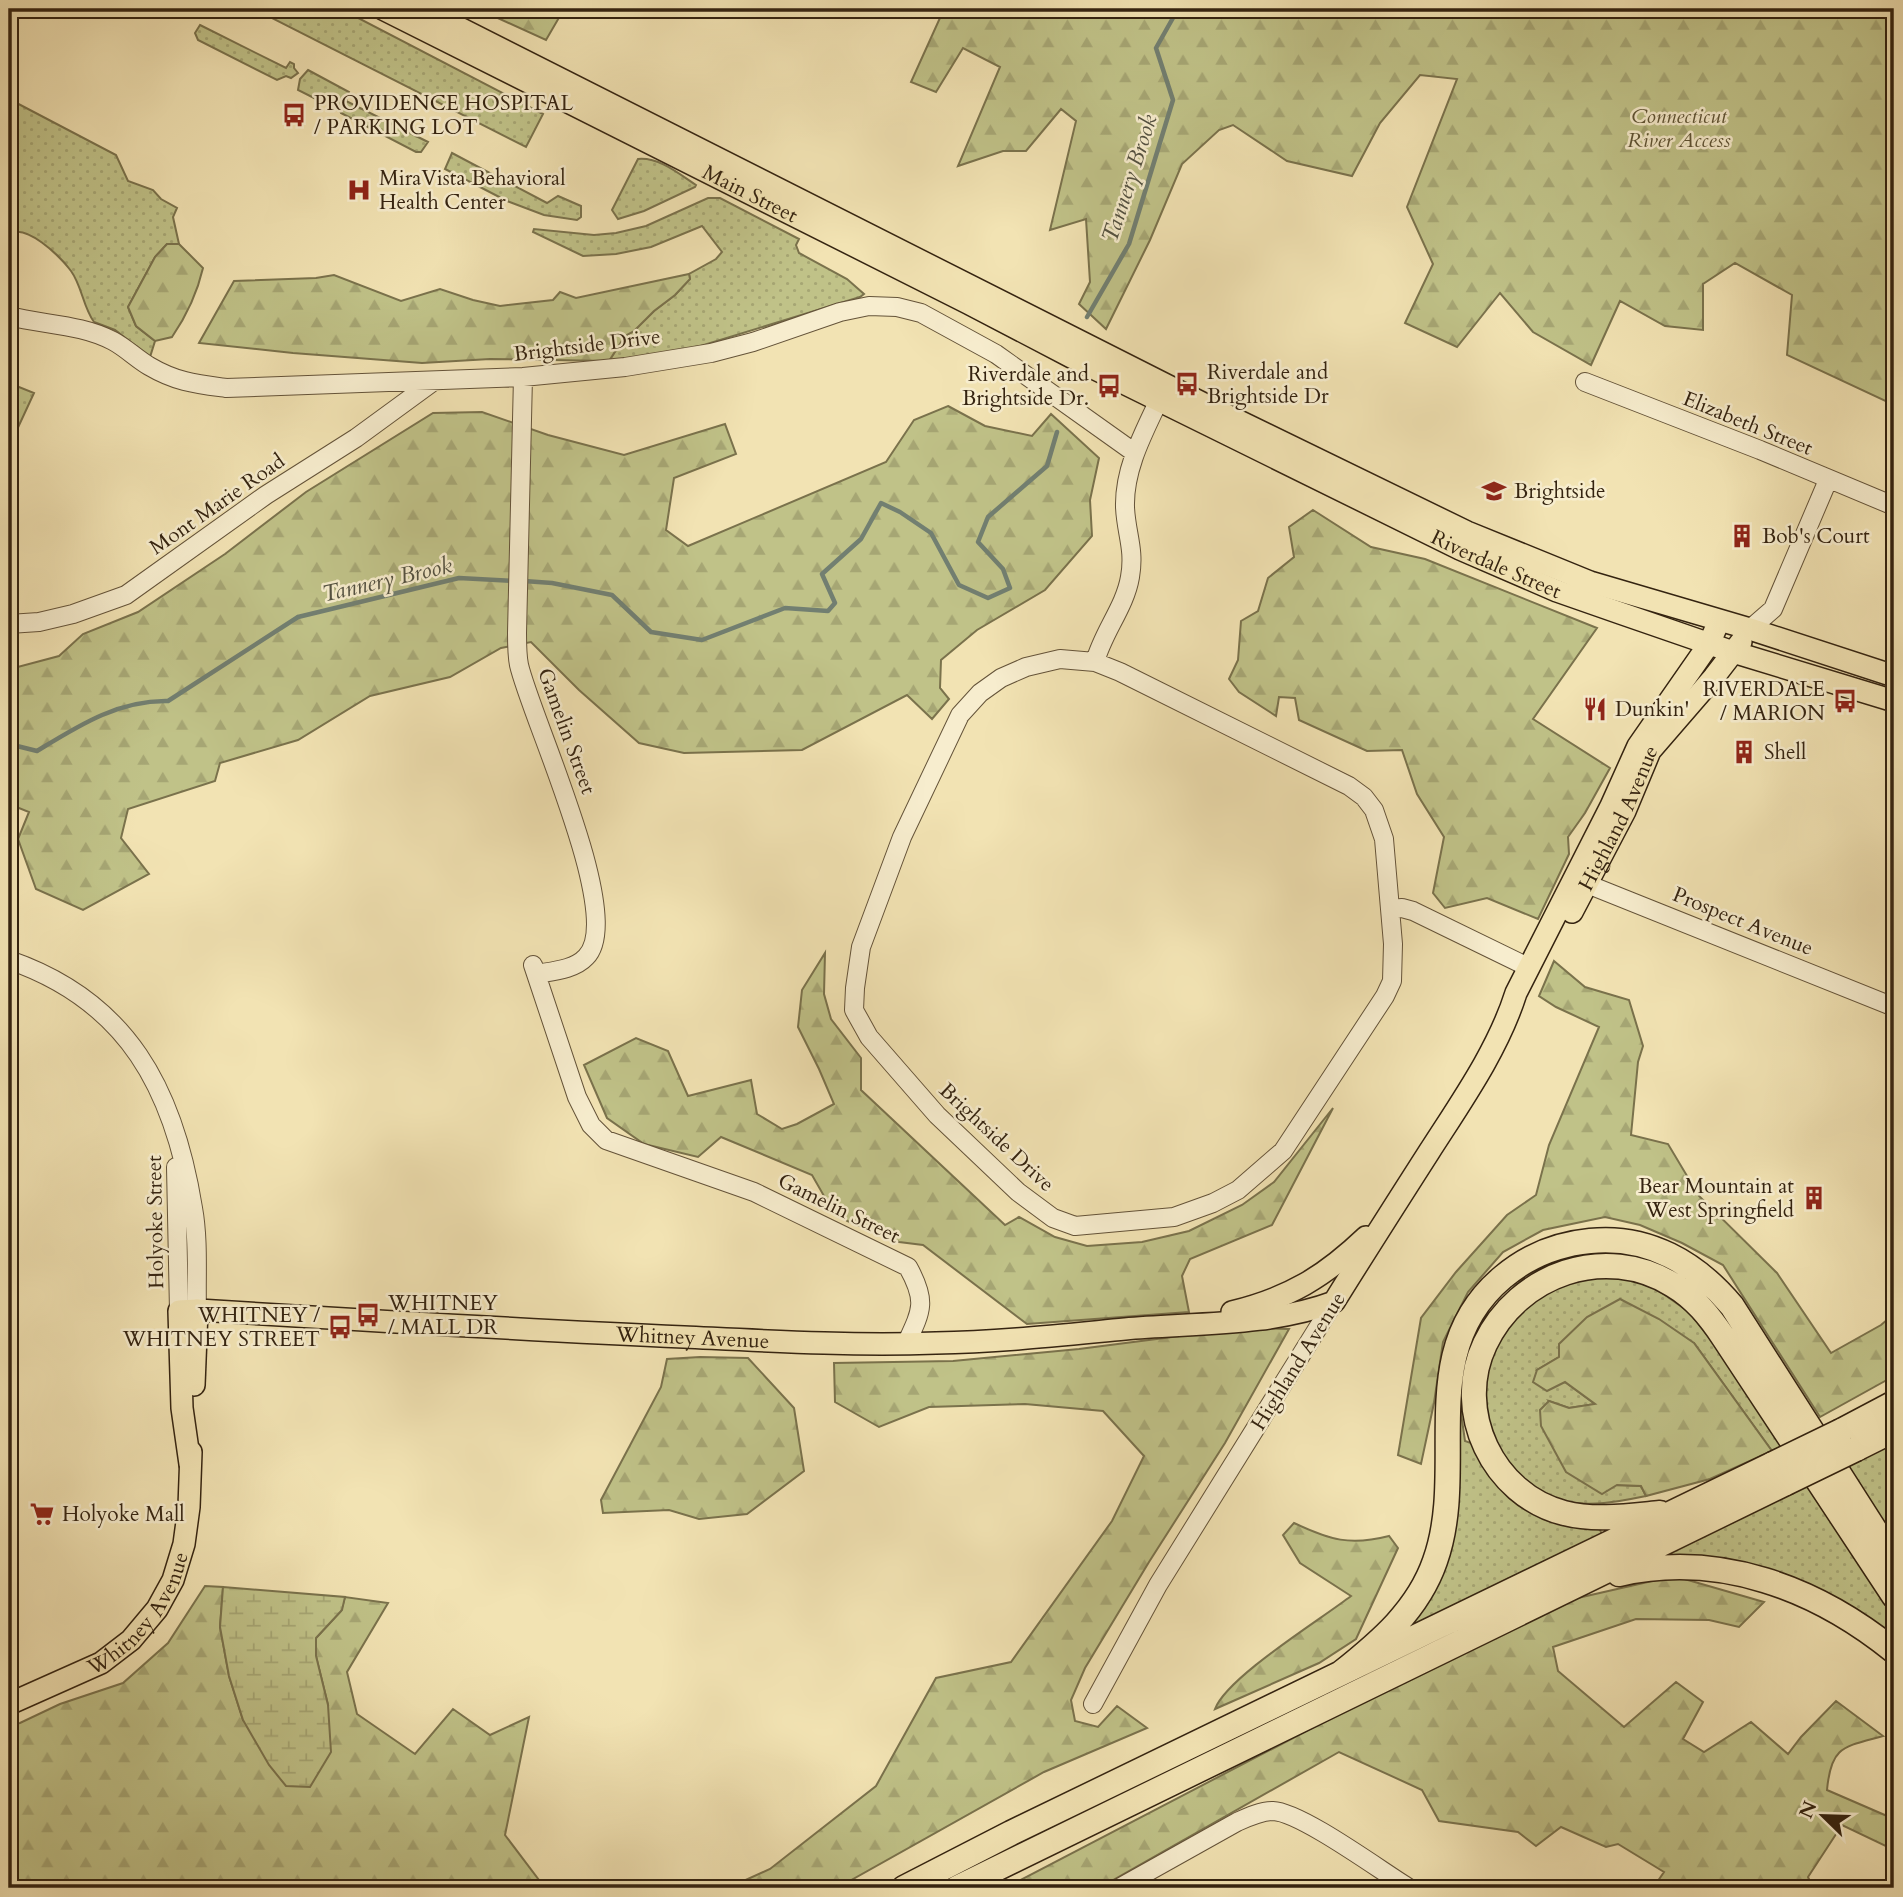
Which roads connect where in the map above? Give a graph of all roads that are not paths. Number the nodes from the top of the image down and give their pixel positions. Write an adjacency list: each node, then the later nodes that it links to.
1 (383, 9): 4 (main road, Main Street)
2 (422, 9): 4 (main road, Main Street)
3 (9, 316): 6 (street, Brightside Drive)
4 (1123, 372): 8 (main road, Riverdale Street); 12 (main road, Riverdale Street)
5 (523, 377): 6 (street, Brightside Drive); 9 (street, Brightside Drive); 32 (street, Gamelin Street)
6 (434, 381): 13 (street, Mont Marie Road)
7 (1585, 383): 10 (street, Elizabeth Street)
8 (1159, 400): 9 (street); 15 (main road, Riverdale Street)
9 (1135, 453): 17 (street)
10 (1828, 480): 11 (street, Elizabeth Street); 14 (street)
11 (1894, 506)
12 (1719, 621): 14 (main road, Riverdale Street); 15 (main road, Highland Avenue)
13 (9, 624)
14 (1750, 629): 16 (main road, Highland Avenue); 18 (main road, Riverdale Street)
15 (1709, 644): 16 (main road, Riverdale Street); 20 (main road, Highland Avenue)
16 (1733, 652): 19 (main road, Riverdale Street); 20 (main road, Highland Avenue)
17 (1095, 662): 21 (street, Brightside Drive); 21 (street, Brightside Drive)
18 (1894, 676)
19 (1894, 701)
20 (1581, 880): 23 (main road, Highland Avenue); 24 (street, Prospect Avenue); 25 (main road, Highland Avenue)
21 (1391, 909): 23 (street)
22 (9, 960): 29 (street, Holyoke Street)
23 (1528, 967): 25 (main road, Highland Avenue)
24 (1894, 1007)
25 (1508, 1020): 26 (main road, Highland Avenue)
26 (1387, 1217): 27 (main road, Whitney Avenue); 28 (main road, Highland Avenue)
27 (1305, 1286): 30 (main road); 31 (main road, Whitney Avenue)
28 (1334, 1302): 30 (main road, Whitney Avenue)
29 (188, 1311): 32 (main road, Whitney Avenue); 43 (main road, Whitney Avenue)
30 (1316, 1318): 31 (main road, Whitney Avenue); 44 (street, Highland Avenue)
31 (1189, 1323): 32 (main road, Whitney Avenue)
32 (906, 1344)
33 (1894, 1403): 35 (highway)
34 (1894, 1430): 35 (highway)
35 (1848, 1440): 36 (highway, bridge)
36 (1779, 1474): 37 (highway); 39 (highway)
37 (1674, 1511): 40 (highway); 42 (highway)
38 (1894, 1560): 42 (highway)
39 (1588, 1581): 41 (highway); 46 (highway)
40 (1894, 1596)
41 (1894, 1651)
42 (1341, 1673): 45 (highway)
43 (9, 1704)
44 (1093, 1704)
45 (904, 1888)
46 (957, 1888)
47 (1119, 1888): 48 (street)
48 (1409, 1888)

